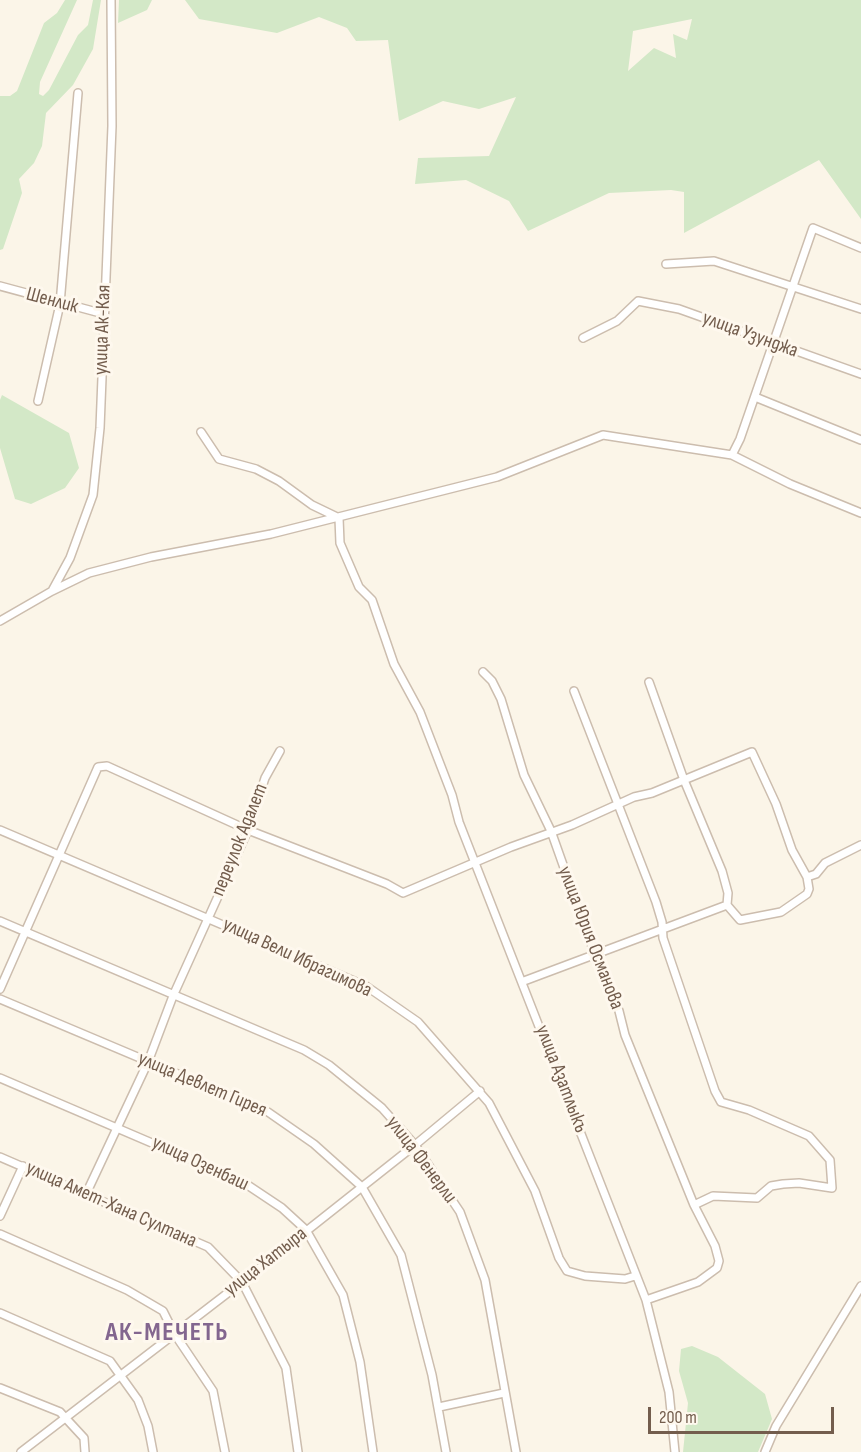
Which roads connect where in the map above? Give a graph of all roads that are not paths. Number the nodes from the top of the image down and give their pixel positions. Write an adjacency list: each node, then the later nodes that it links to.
1 (111, 0): 9 (street, улица Ак-Кая)
2 (78, 93): 7 (street)
3 (861, 248): 6 (street)
4 (666, 264): 6 (street)
5 (0, 286): 7 (street, Шенлик)
6 (793, 286): 8 (street); 11 (street)
7 (60, 304): 9 (street, Шенлик); 14 (street)
8 (861, 309)
9 (104, 314): 20 (street, улица Ак-Кая)
10 (583, 338): 11 (street, улица Узунджа)
11 (772, 344): 12 (street, улица Узунджа); 13 (street)
12 (861, 374)
13 (755, 398): 16 (street); 17 (street)
14 (38, 400)
15 (201, 432): 19 (street)
16 (861, 440)
17 (732, 455): 18 (street); 19 (street)
18 (861, 513)
19 (339, 518): 20 (street); 33 (street, улица Азатлыкъ)
20 (52, 591): 21 (street)
21 (0, 621)
22 (483, 672): 30 (street, улица Юрия Османова)
23 (649, 682): 26 (street)
24 (574, 691): 27 (street)
25 (280, 751): 29 (street, переулок Адалет)
26 (684, 780): 27 (street); 34 (street); 35 (street)
27 (618, 804): 30 (street); 38 (street)
28 (0, 830): 32 (street, улица Вели Ибрагимова)
29 (248, 830): 32 (street); 33 (street); 36 (street, переулок Адалет)
30 (551, 831): 33 (street); 40 (street, улица Юрия Османова)
31 (861, 845): 34 (street)
32 (58, 854): 36 (street, улица Вели Ибрагимова); 39 (street)
33 (476, 862): 41 (street, улица Азатлыкъ)
34 (807, 877): 35 (street)
35 (727, 905): 38 (street)
36 (208, 917): 43 (street, переулок Адалет); 47 (street, улица Вели Ибрагимова)
37 (0, 921): 39 (street, улица Фенерли)
38 (662, 929): 40 (street); 54 (street)
39 (25, 932): 42 (street); 43 (street, улица Фенерли)
40 (596, 953): 41 (street); 54 (street, улица Юрия Османова)
41 (524, 981): 58 (street, улица Азатлыкъ)
42 (0, 989)
43 (173, 996): 45 (street, переулок Адалет); 49 (street, улица Фенерли)
44 (0, 999): 45 (street, улица Девлет Гирея)
45 (148, 1062): 48 (street, переулок Адалет); 52 (street, улица Девлет Гирея)
46 (0, 1078): 48 (street, улица Озенбаш)
47 (480, 1090): 49 (street, улица Хатыра); 58 (street, улица Вели Ибрагимова)
48 (118, 1127): 53 (street, переулок Адалет); 56 (street, улица Озенбаш)
49 (416, 1145): 52 (street, улица Хатыра); 66 (street, улица Фенерли)
50 (0, 1157): 51 (street, улица Амет-Хана Султана)
51 (23, 1166): 53 (street, улица Амет-Хана Султана); 55 (street)
52 (362, 1187): 56 (street, улица Хатыра); 67 (street, улица Девлет Гирея)
53 (86, 1194): 59 (street, улица Амет-Хана Султана)
54 (694, 1205): 61 (street, улица Юрия Османова)
55 (0, 1216)
56 (306, 1230): 59 (street, улица Хатыра); 74 (street, улица Озенбаш)
57 (0, 1234): 63 (street)
58 (635, 1276): 61 (street, улица Азатлыкъ)
59 (242, 1282): 63 (street, улица Хатыра); 73 (street, улица Амет-Хана Султана)
60 (861, 1286): 78 (street)
61 (646, 1300): 77 (street, улица Азатлыкъ)
62 (0, 1313): 64 (street)
63 (174, 1333): 64 (street, улица Хатыра); 72 (street)
64 (122, 1374): 68 (street, улица Хатыра); 71 (street)
65 (0, 1388): 68 (street)
66 (504, 1393): 67 (street); 76 (street, улица Фенерли)
67 (439, 1407): 75 (street, улица Девлет Гирея)
68 (65, 1417): 69 (street, улица Хатыра); 70 (street)
69 (21, 1452)
70 (86, 1452)
71 (153, 1452)
72 (225, 1452)
73 (298, 1452)
74 (373, 1452)
75 (446, 1452)
76 (516, 1452)
77 (675, 1452)
78 (765, 1452)

